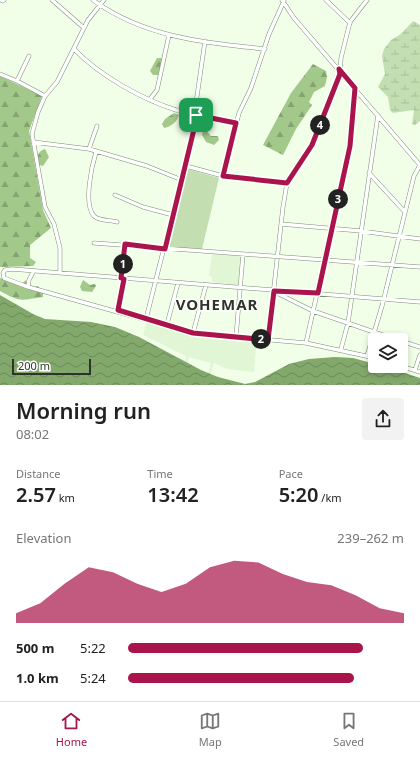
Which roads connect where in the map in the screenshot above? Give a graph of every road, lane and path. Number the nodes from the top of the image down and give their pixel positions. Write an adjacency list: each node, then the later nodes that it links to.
1 (52, 0): 9 (street)
2 (93, 0): 7 (street)
3 (104, 0): 7 (street)
4 (326, 0): 8 (street)
5 (367, 0): 8 (street)
6 (283, 1): 13 (street); 15 (street)
7 (100, 5): 9 (street); 10 (street)
8 (350, 23): 15 (street)
9 (84, 28): 12 (street)
10 (170, 36): 11 (street); 20 (street)
11 (205, 41): 13 (street); 22 (street)
12 (74, 49): 19 (street); 20 (street)
13 (265, 49): 23 (street)
14 (29, 56): 17 (street)
15 (339, 69): 18 (street); 33 (street)
16 (0, 74): 17 (street)
17 (17, 81): 19 (street)
18 (355, 88): 21 (street); 39 (street)
19 (45, 96): 25 (street)
20 (150, 99): 22 (street)
21 (378, 114): 28 (street); 30 (street)
22 (196, 115): 23 (street); 29 (street)
23 (236, 123): 31 (street)
24 (97, 126): 26 (street)
25 (33, 142): 26 (street); 53 (street)
26 (89, 149): 27 (street)
27 (96, 152): 32 (street); 37 (street)
28 (420, 165): 35 (street)
29 (186, 166): 31 (street); 32 (street)
30 (369, 173): 35 (street); 40 (street)
31 (223, 176): 33 (street)
32 (182, 180): 36 (street)
33 (287, 183): 38 (street)
34 (115, 195): 36 (street)
35 (405, 212): 41 (street)
36 (173, 215): 45 (street)
37 (117, 222)
38 (281, 224): 39 (street); 47 (street)
39 (332, 230): 40 (street); 48 (street)
40 (361, 231): 41 (street); 49 (street)
41 (400, 236): 42 (street); 50 (street)
42 (420, 240)
43 (94, 243): 44 (street)
44 (125, 244): 45 (street); 54 (street)
45 (165, 249): 46 (street); 55 (street)
46 (243, 254): 47 (street); 59 (street)
47 (278, 257): 48 (street); 60 (street)
48 (324, 260): 49 (street); 61 (street)
49 (356, 262): 50 (street); 62 (street)
50 (393, 265): 51 (street); 63 (street)
51 (420, 267)
52 (33, 272): 53 (street); 58 (street); 58 (street)
53 (60, 273): 54 (street)
54 (123, 279): 55 (street); 65 (street)
55 (156, 282): 56 (street); 67 (street)
56 (178, 283): 57 (street); 69 (street)
57 (206, 285): 59 (street); 71 (street)
58 (28, 286): 65 (street)
59 (241, 287): 60 (street); 73 (street)
60 (274, 291): 61 (street); 66 (street); 74 (street)
61 (318, 293): 62 (street); 66 (street)
62 (351, 296): 63 (street); 68 (street)
63 (384, 299): 64 (street); 70 (street)
64 (420, 302)
65 (118, 310): 67 (street)
66 (313, 311): 68 (street); 75 (street)
67 (146, 319): 69 (street)
68 (348, 323): 70 (street); 78 (street)
69 (167, 324): 71 (street)
70 (374, 332): 72 (street); 80 (street)
71 (193, 333): 73 (street)
72 (377, 333)
73 (236, 337): 74 (street)
74 (268, 340): 75 (street)
75 (306, 343): 78 (street)
76 (408, 343): 77 (street)
77 (420, 347)
78 (341, 350): 80 (street)
79 (420, 355): 82 (street)
80 (367, 356)
81 (408, 368): 82 (street)
82 (415, 370): 83 (street)
83 (420, 372)

